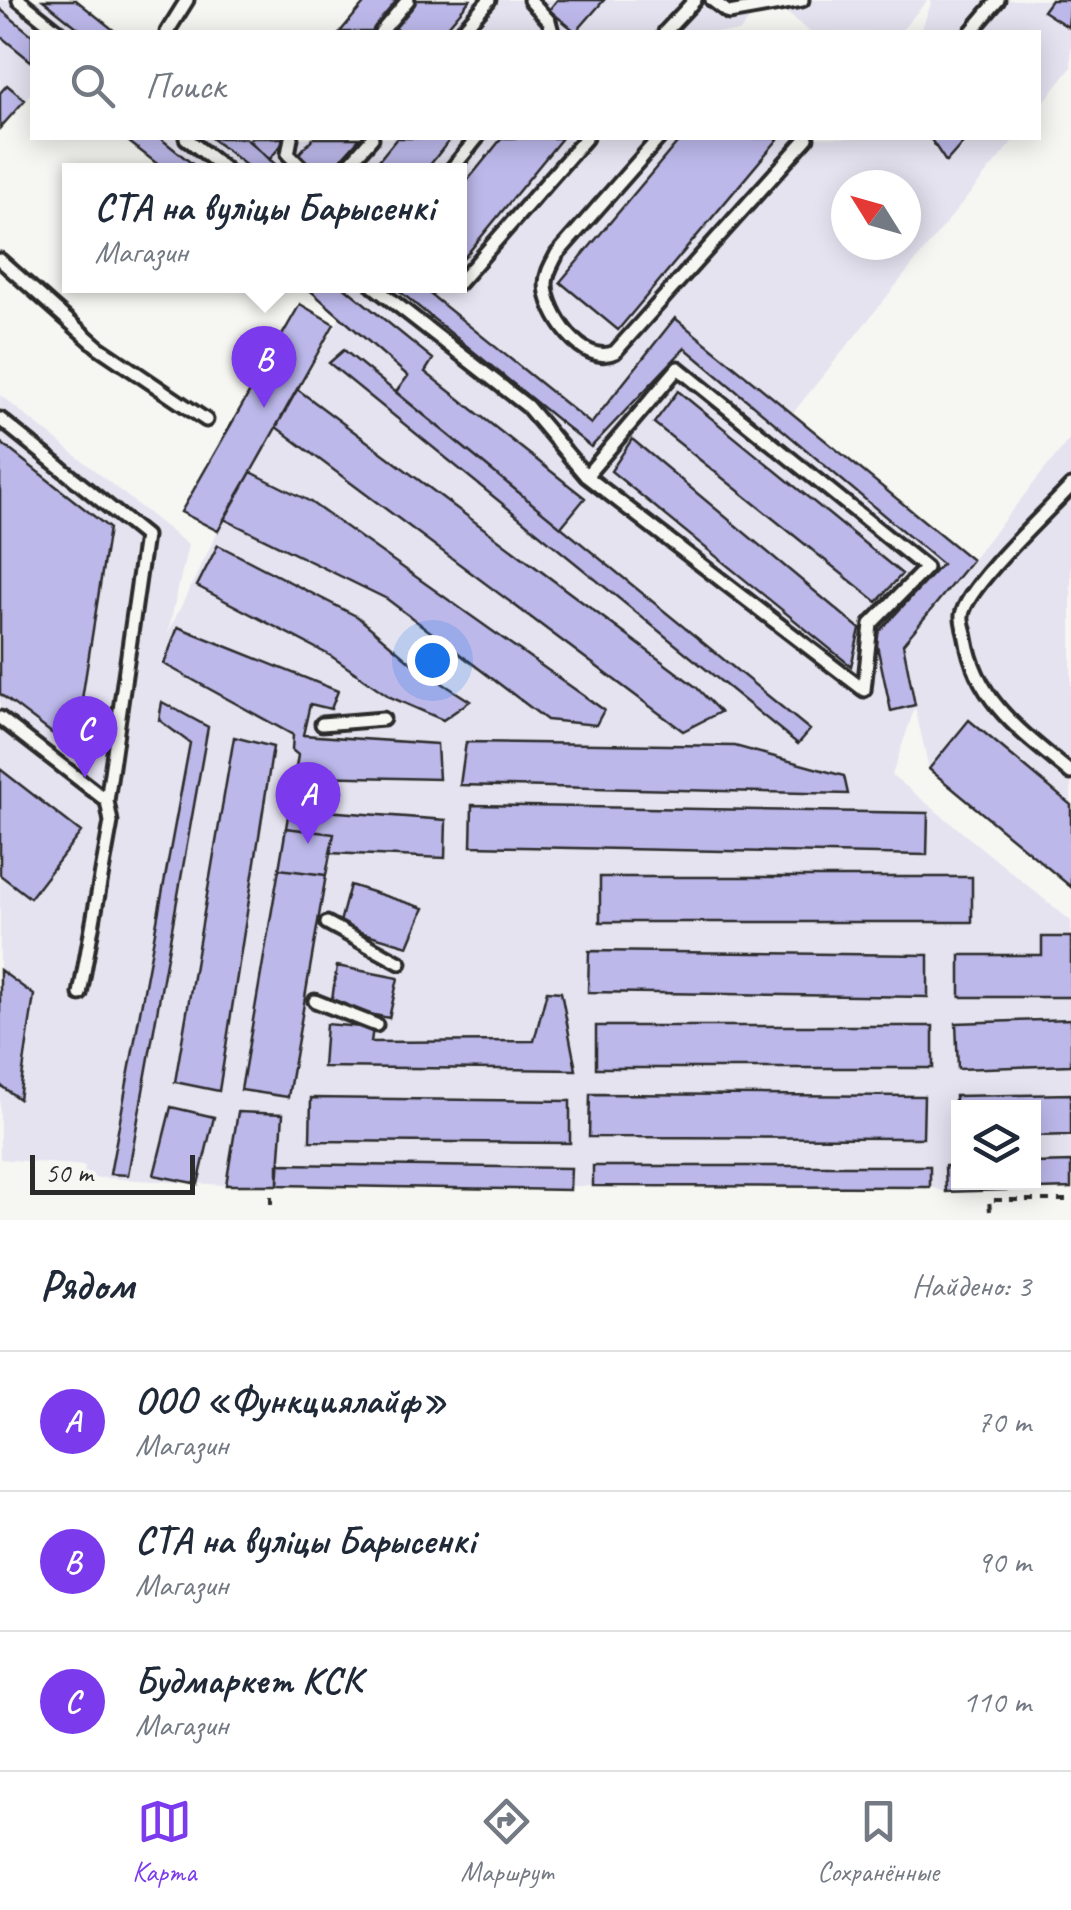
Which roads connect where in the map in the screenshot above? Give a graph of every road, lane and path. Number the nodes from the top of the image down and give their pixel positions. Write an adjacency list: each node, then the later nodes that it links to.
1 (19, 0): 10 (lane)
2 (187, 0): 11 (lane)
3 (408, 0): 12 (lane)
4 (489, 0): 13 (lane)
5 (530, 0): 14 (lane)
6 (695, 0): 15 (lane)
7 (712, 0): 8 (lane)
8 (802, 0)
9 (998, 0): 16 (lane)
10 (56, 30)
11 (168, 30)
12 (383, 30)
13 (463, 30)
14 (552, 30)
15 (667, 30)
16 (973, 30)
17 (188, 140): 24 (lane)
18 (291, 140): 25 (lane)
19 (370, 140): 26 (lane)
20 (476, 140): 27 (lane)
21 (584, 140): 29 (lane)
22 (657, 140): 23 (lane)
23 (804, 140)
24 (217, 163)
25 (297, 163)
26 (350, 163)
27 (458, 163)
28 (0, 260): 32 (lane)
29 (467, 274)
30 (382, 293): 33 (lane)
31 (0, 419): 39 (lane)
32 (206, 420)
33 (586, 476): 33 (lane)
34 (1071, 486): 38 (lane)
35 (0, 718): 39 (lane)
36 (384, 719): 37 (lane)
37 (322, 724)
38 (1071, 773)
39 (107, 801): 42 (lane)
40 (327, 922): 41 (lane)
41 (400, 963)
42 (80, 994)
43 (315, 1001): 44 (lane)
44 (376, 1025)
45 (272, 1196): 47 (path)
46 (1071, 1200): 48 (path)
47 (271, 1204)
48 (990, 1211)

